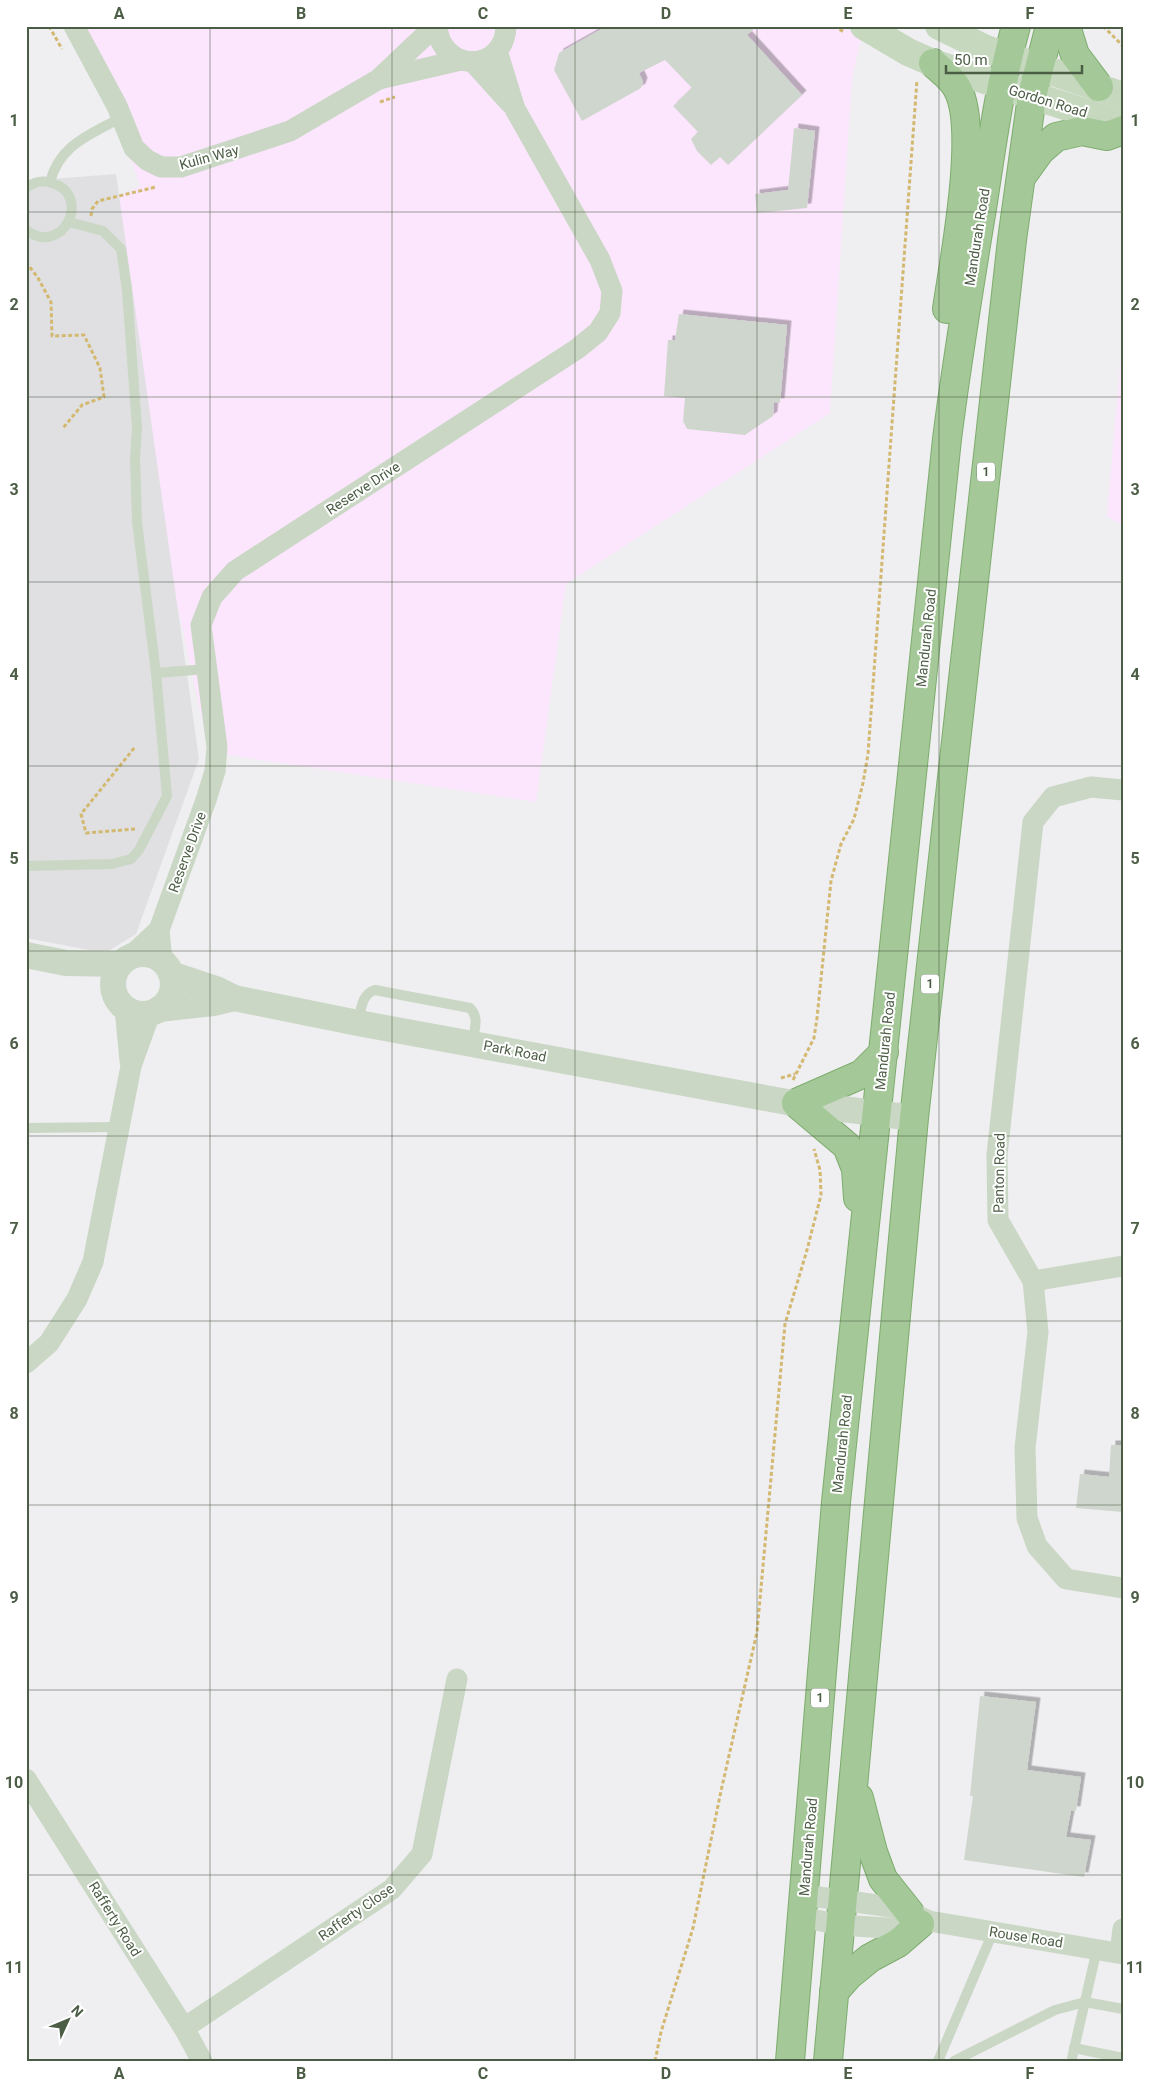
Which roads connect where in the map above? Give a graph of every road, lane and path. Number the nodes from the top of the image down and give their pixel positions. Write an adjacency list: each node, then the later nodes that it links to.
1 (74, 26): 21 (street, Kulin Way)
2 (436, 26): 13 (street, Reserve Drive); 16 (street, Kulin Way)
3 (864, 26): 14 (main road, Gordon Road)
4 (940, 26): 12 (main road, Gordon Road)
5 (1016, 26): 12 (highway, Mandurah Road / 1)
6 (1050, 26): 15 (highway, 1)
7 (1066, 26): 18 (highway)
8 (1103, 26): 10 (path)
9 (507, 27): 11 (street)
10 (1123, 46)
11 (496, 51): 13 (street, Kulin Way); 20 (street, Reserve Drive)
12 (1007, 56): 15 (main road, Gordon Road); 17 (highway, Mandurah Road / 1)
13 (467, 61): 16 (street, Kulin Way); 20 (street, Reserve Drive)
14 (933, 63): 17 (main road, Gordon Road); 30 (highway)
15 (1039, 67): 18 (main road, Gordon Road); 19 (highway, 1)
16 (379, 79): 21 (street, Kulin Way)
17 (1002, 86): 19 (main road, Gordon Road); 30 (highway, Mandurah Road / 1)
18 (1111, 92)
19 (1032, 96): 22 (main road, Gordon Road); 24 (highway, 1)
20 (516, 109): 32 (street, Reserve Drive)
21 (122, 117): 25 (lane)
22 (1123, 125)
23 (1123, 130): 24 (highway)
24 (1020, 178): 53 (highway, 1)
25 (50, 182): 26 (lane); 27 (lane)
26 (26, 188)
27 (69, 222): 28 (lane); 33 (lane)
28 (26, 230)
29 (26, 262): 31 (path)
30 (956, 372): 48 (highway, Mandurah Road / 1)
31 (63, 428)
32 (207, 669): 33 (lane); 38 (street, Reserve Drive)
33 (156, 673): 36 (lane)
34 (135, 747): 36 (path)
35 (1123, 790): 57 (street, Panton Road)
36 (151, 828): 37 (lane)
37 (26, 866)
38 (159, 930): 40 (street, Reserve Drive); 42 (street, Reserve Drive)
39 (26, 955): 41 (street)
40 (126, 960): 41 (street); 42 (street); 44 (street)
41 (66, 962): 44 (street)
42 (166, 968): 43 (street, Park Road); 45 (street)
43 (234, 998): 45 (street, Park Road); 46 (street, Park Road)
44 (121, 1004): 45 (street); 49 (street)
45 (154, 1011): 49 (street)
46 (358, 1023): 47 (street, Park Road); 47 (lane)
47 (472, 1043): 50 (street, Park Road)
48 (884, 1052): 50 (highway); 51 (highway, Mandurah Road / 1)
49 (131, 1066): 52 (street)
50 (796, 1103): 51 (street, Park Road); 55 (highway)
51 (877, 1123): 53 (street, Park Road); 55 (highway, Mandurah Road / 1)
52 (118, 1127): 54 (lane); 58 (street)
53 (913, 1127): 61 (highway, 1)
54 (26, 1128)
55 (862, 1255): 63 (highway, Mandurah Road / 1)
56 (1123, 1266): 57 (street)
57 (1033, 1281): 59 (street, Panton Road)
58 (26, 1363)
59 (1123, 1588)
60 (457, 1680): 73 (street, Rafferty Close)
61 (854, 1778): 64 (highway, 1); 65 (highway)
62 (26, 1779): 73 (street, Rafferty Road)
63 (803, 1906): 64 (street, Rouse Road); 77 (highway, Mandurah Road / 1)
64 (842, 1913): 65 (street, Rouse Road); 70 (highway, 1)
65 (920, 1919): 67 (street, Rouse Road); 70 (highway)
66 (1123, 1929): 69 (street)
67 (993, 1932): 68 (street, Rouse Road); 79 (lane)
68 (1097, 1949): 69 (street, Rouse Road); 71 (lane)
69 (1122, 1953)
70 (834, 1992): 78 (highway, 1)
71 (1085, 2002): 72 (lane); 74 (lane); 80 (lane)
72 (1123, 2010)
73 (184, 2028): 76 (street, Rafferty Road)
74 (1071, 2057): 75 (lane)
75 (1123, 2058)
76 (202, 2061)
77 (790, 2061)
78 (828, 2061)
79 (938, 2061)
80 (954, 2061)

